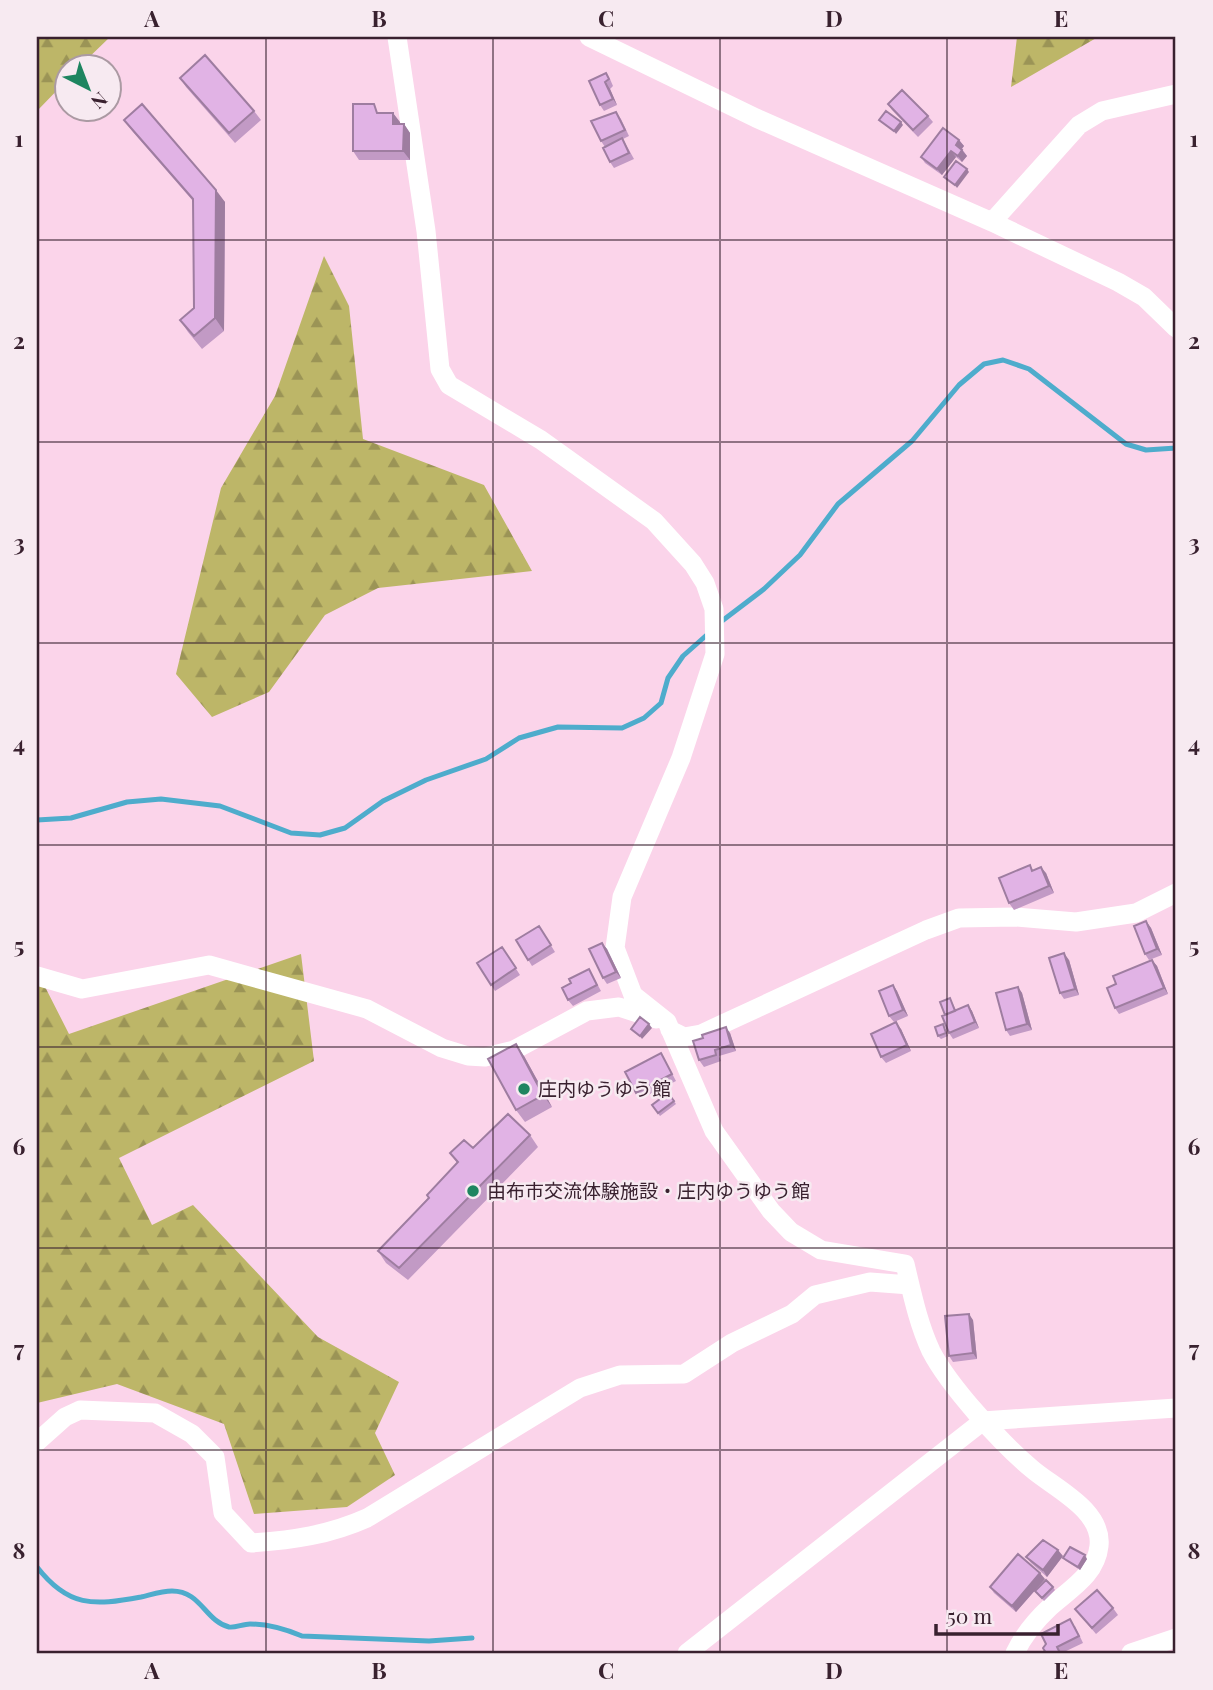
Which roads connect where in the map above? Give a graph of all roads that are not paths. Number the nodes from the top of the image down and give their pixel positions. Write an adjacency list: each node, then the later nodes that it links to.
1 (397, 37): 8 (street)
2 (589, 37): 4 (street)
3 (1176, 94): 4 (street)
4 (992, 222): 5 (street)
5 (1176, 328)
6 (1176, 893): 8 (street)
7 (37, 975): 8 (street)
8 (669, 1026): 9 (street)
9 (910, 1285): 11 (street); 12 (street)
10 (1176, 1408): 11 (street)
11 (983, 1421): 14 (street); 15 (street)
12 (37, 1442)
13 (1176, 1638): 16 (street)
14 (687, 1653)
15 (1015, 1653)
16 (1131, 1653)

